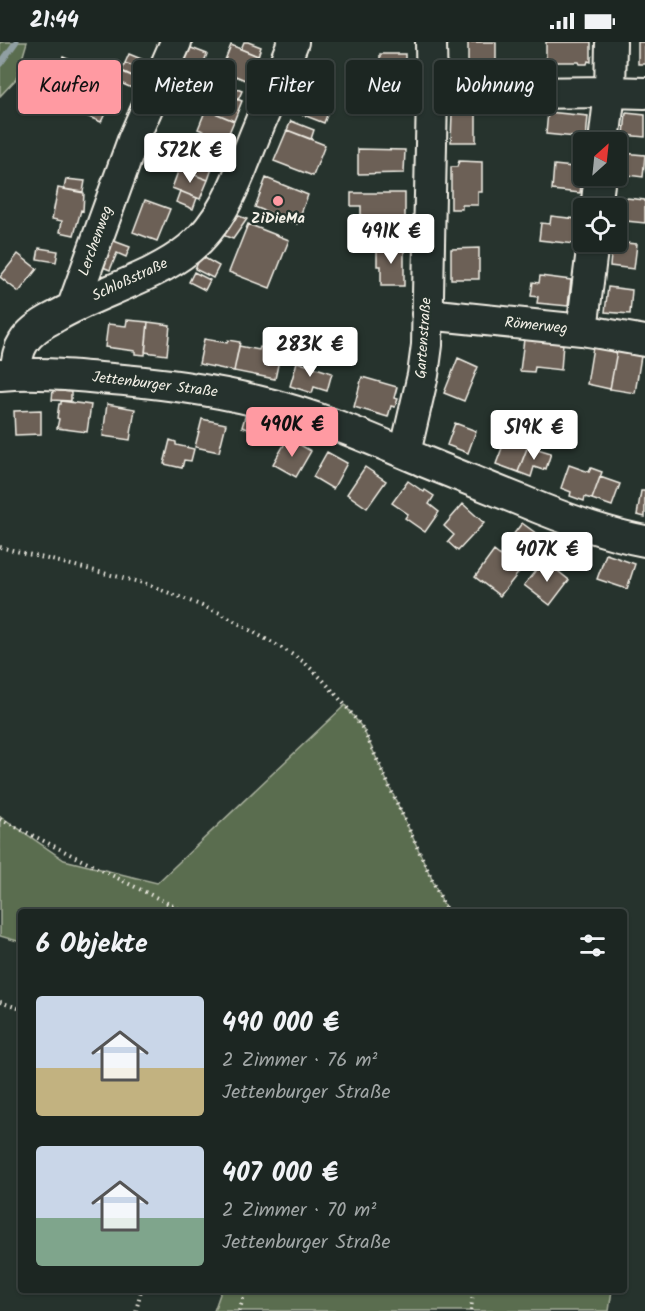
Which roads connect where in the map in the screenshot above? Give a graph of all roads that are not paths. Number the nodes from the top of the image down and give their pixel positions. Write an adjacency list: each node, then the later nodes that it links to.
1 (176, 42): 10 (street, Lerchenweg)
2 (293, 42): 10 (street, Schloßstraße)
3 (431, 42): 7 (street, Gartenstraße)
4 (611, 42): 5 (street)
5 (610, 92): 6 (street); 7 (street); 8 (street)
6 (645, 93)
7 (432, 94): 11 (street, Gartenstraße)
8 (605, 132)
9 (591, 252): 12 (street)
10 (73, 306): 14 (street, Schloßstraße)
11 (427, 314): 12 (street, Römerweg); 15 (street, Gartenstraße)
12 (582, 330): 13 (street, Römerweg)
13 (645, 341)
14 (8, 374): 15 (street, Jettenburger Straße)
15 (405, 453): 16 (street, Jettenburger Straße)
16 (645, 541)

